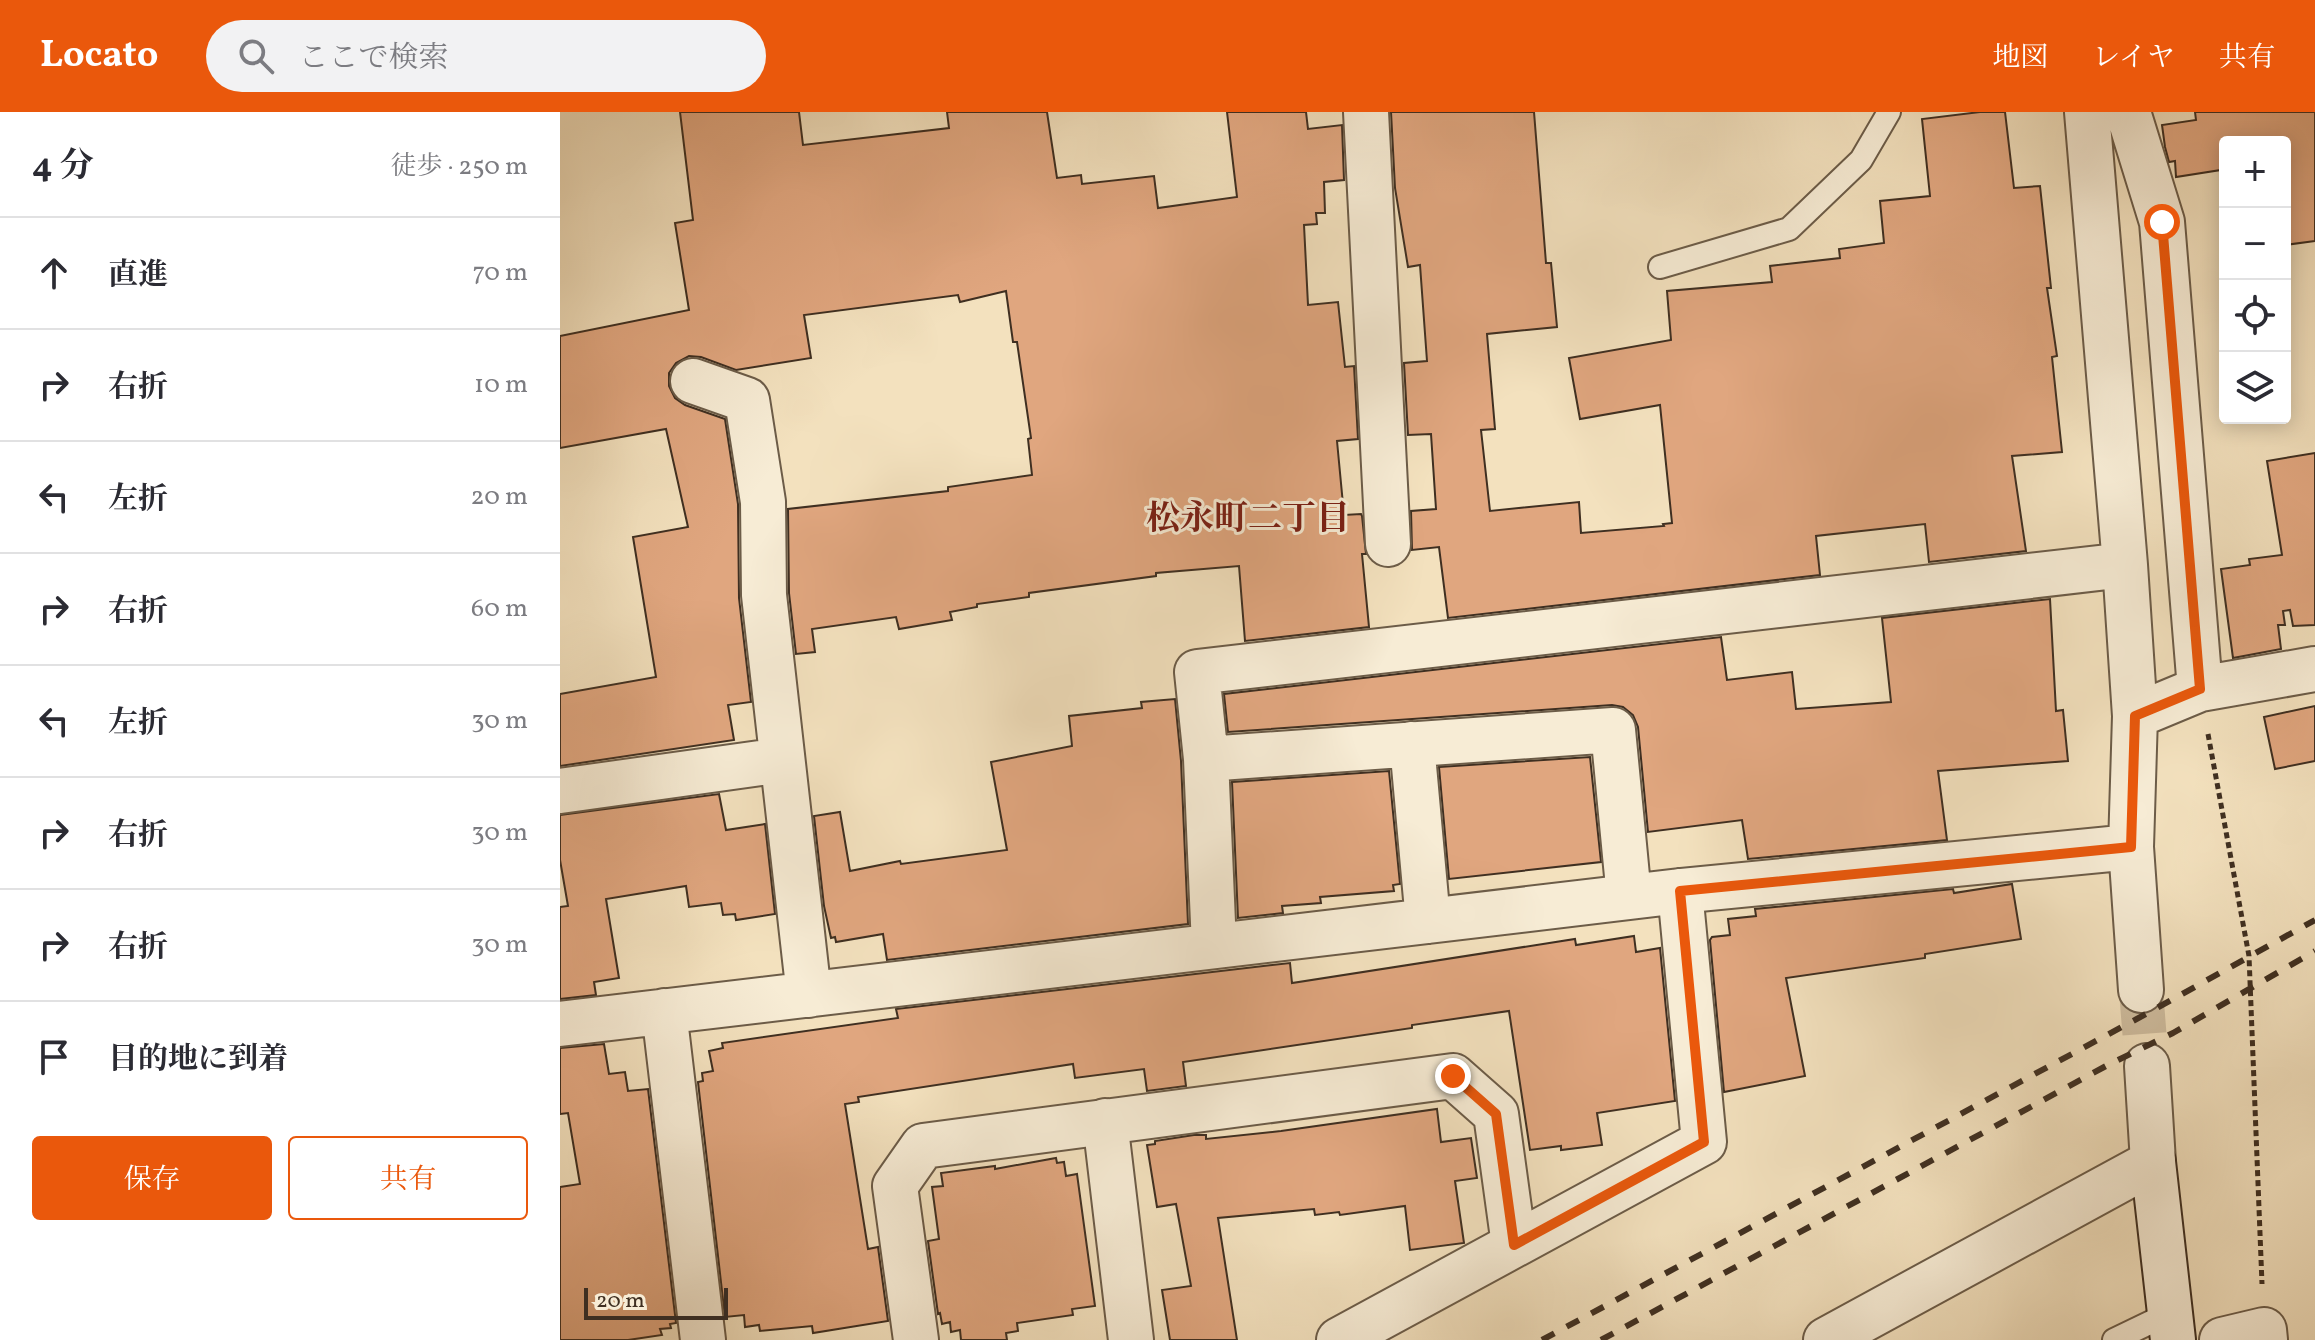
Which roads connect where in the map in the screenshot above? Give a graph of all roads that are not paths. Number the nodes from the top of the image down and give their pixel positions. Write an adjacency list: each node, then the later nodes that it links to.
1 (1366, 112): 7 (street)
2 (1889, 112): 5 (lane)
3 (2087, 112): 8 (street)
4 (2128, 112): 10 (street)
5 (1660, 267)
6 (693, 381): 14 (street)
7 (1388, 544)
8 (2125, 565): 11 (street); 13 (street)
9 (2315, 669): 10 (street)
10 (2200, 689): 11 (street)
11 (2135, 716): 16 (street)
12 (1412, 744): 13 (street); 18 (street); 19 (street)
13 (1206, 759): 20 (street)
14 (782, 760): 15 (street); 22 (street)
15 (560, 791)
16 (2131, 847): 17 (street); 21 (street)
17 (1680, 891): 18 (street); 28 (street)
18 (1629, 897): 19 (street)
19 (1428, 921): 20 (street)
20 (1214, 946): 22 (street)
21 (2141, 990)
22 (809, 995): 23 (street)
23 (664, 1011): 24 (street); 31 (street)
24 (560, 1024)
25 (2147, 1066): 27 (street)
26 (1105, 1121): 28 (street); 32 (street); 33 (street)
27 (2153, 1162): 29 (street); 35 (street)
28 (1514, 1245): 34 (street)
29 (2172, 1326): 36 (lane)
30 (2264, 1335): 37 (street)
31 (703, 1340)
32 (916, 1340)
33 (1131, 1340)
34 (1339, 1340)
35 (1826, 1340)
36 (2114, 1340)
37 (2222, 1340)

